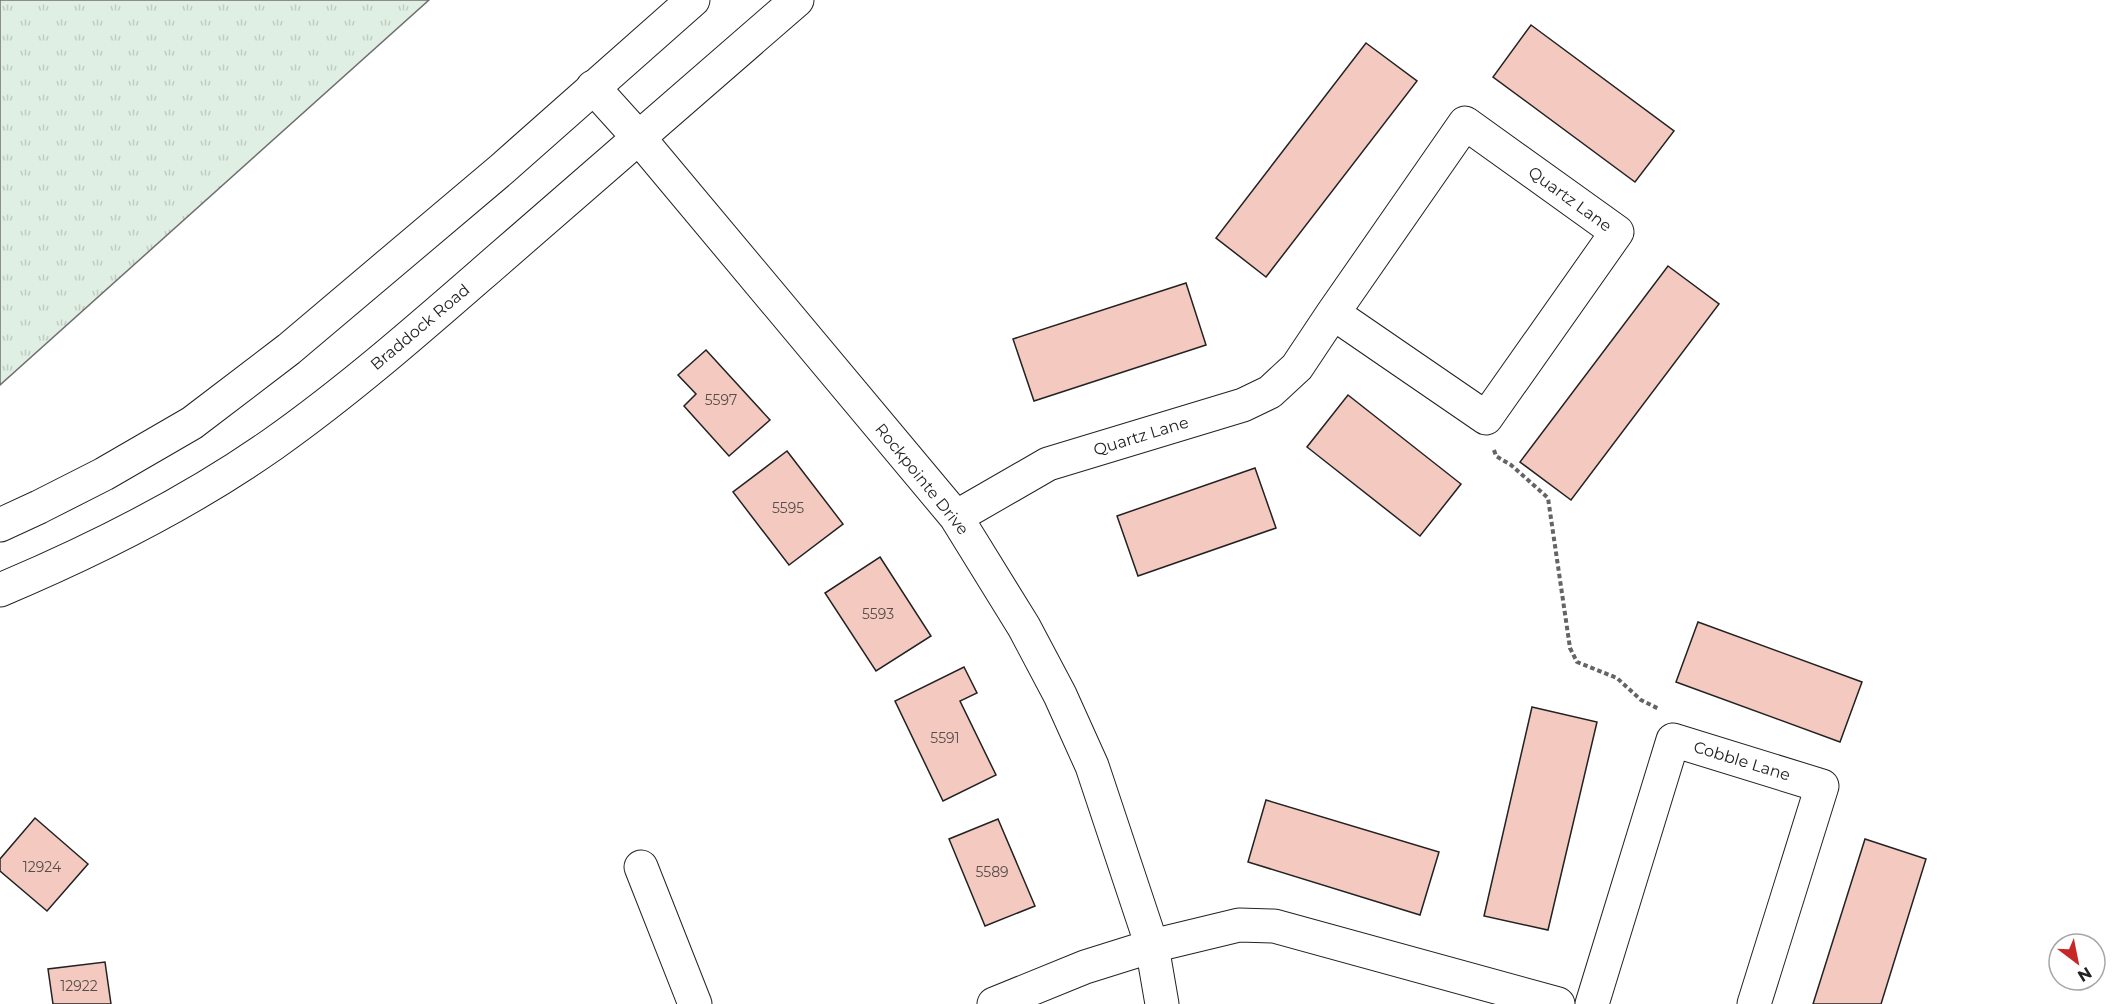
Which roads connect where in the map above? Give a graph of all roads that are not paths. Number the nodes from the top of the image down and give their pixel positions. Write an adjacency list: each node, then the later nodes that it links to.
1 (693, 0): 3 (street)
2 (797, 0): 4 (street, Braddock Road)
3 (593, 87): 4 (street, Rockpointe Drive); 7 (street)
4 (639, 138): 6 (street, Rockpointe Drive); 8 (street, Braddock Road)
5 (1334, 313): 5 (street, Quartz Lane); 6 (street, Quartz Lane)
6 (956, 517): 10 (street, Rockpointe Drive)
7 (0, 525)
8 (0, 590)
9 (641, 867): 11 (street)
10 (1152, 946): 12 (street); 13 (street, Rockpointe Drive); 14 (street)
11 (695, 1004)
12 (994, 1004)
13 (1162, 1004)
14 (1558, 1004)
15 (1592, 1004): 16 (street, Cobble Lane)
16 (1754, 1004)

